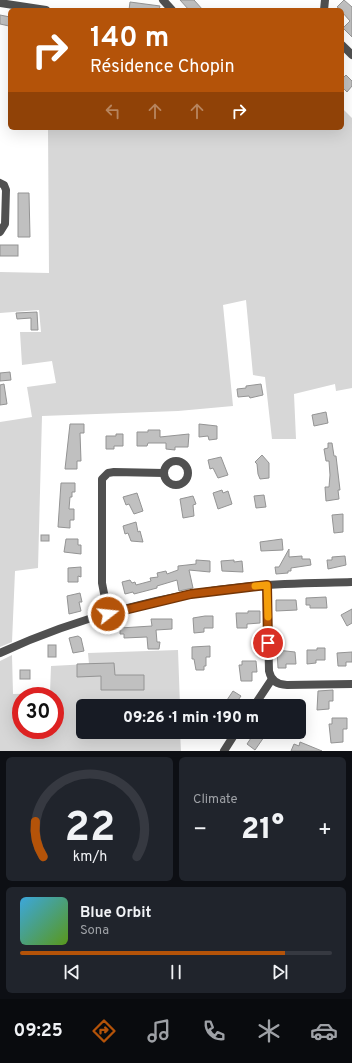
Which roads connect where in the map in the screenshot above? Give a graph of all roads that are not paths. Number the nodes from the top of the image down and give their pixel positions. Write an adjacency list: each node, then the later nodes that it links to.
1 (163, 0): 4 (street)
2 (0, 3): 3 (street)
3 (33, 8)
4 (170, 8)
5 (344, 47): 6 (street)
6 (352, 55)
7 (0, 183): 8 (street)
8 (0, 232)
9 (164, 473): 12 (street)
10 (352, 582): 11 (street)
11 (267, 585): 12 (street); 14 (street)
12 (108, 614): 13 (street)
13 (0, 653)
14 (272, 679): 15 (street); 16 (street)
15 (352, 684)
16 (259, 699)
17 (232, 739): 18 (street)
18 (224, 751)

